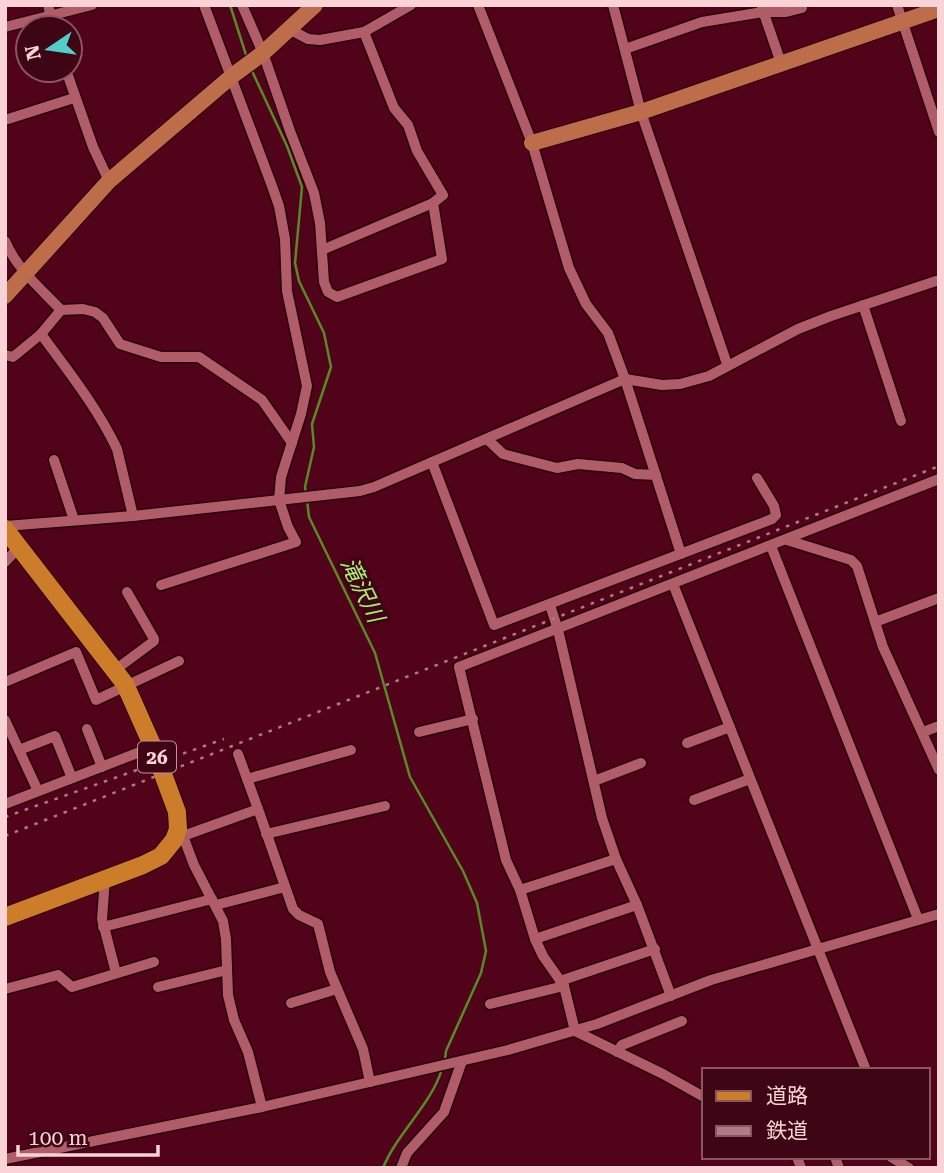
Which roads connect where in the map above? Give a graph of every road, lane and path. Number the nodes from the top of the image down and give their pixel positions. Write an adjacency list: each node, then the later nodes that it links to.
1 (92, 5): 12 (street)
2 (204, 5): 19 (street)
3 (242, 5): 17 (street)
4 (315, 5): 14 (street)
5 (411, 5): 15 (street)
6 (478, 5): 25 (street)
7 (613, 5): 16 (street)
8 (897, 5): 13 (street)
9 (803, 8): 10 (street)
10 (762, 9): 16 (street); 18 (street)
11 (939, 9): 13 (street)
12 (71, 14)
13 (901, 23): 18 (street); 24 (street)
14 (289, 29): 15 (street); 17 (street)
15 (364, 32): 27 (street)
16 (625, 49): 22 (street)
17 (263, 52): 19 (street); 29 (street)
18 (781, 63): 22 (street)
19 (232, 76): 26 (street); 41 (street)
20 (70, 84): 21 (street)
21 (74, 98): 23 (street); 26 (street)
22 (641, 112): 25 (street); 37 (street)
23 (5, 120)
24 (939, 132)
25 (532, 143): 38 (street)
26 (109, 181): 30 (street)
27 (433, 202): 29 (street); 29 (street)
28 (5, 241): 30 (street)
29 (322, 250)
30 (27, 274): 32 (street); 34 (street)
31 (939, 280): 33 (street)
32 (5, 296)
33 (863, 305): 37 (street); 39 (street)
34 (61, 310): 35 (street); 41 (street)
35 (41, 334): 36 (street); 48 (street)
36 (5, 355)
37 (727, 364): 38 (street)
38 (625, 379): 40 (street); 44 (street)
39 (901, 421)
40 (487, 439): 43 (street); 44 (street)
41 (292, 443): 47 (street)
42 (54, 460): 49 (street)
43 (432, 462): 47 (street); 60 (street)
44 (656, 475): 54 (street)
45 (757, 478): 54 (street)
46 (939, 479): 51 (street)
47 (279, 500): 48 (street); 57 (street)
48 (133, 516): 49 (street)
49 (74, 520): 50 (street)
50 (5, 527): 53 (main road, 26)
51 (787, 540): 52 (street); 61 (street)
52 (771, 546): 56 (street); 100 (street)
53 (19, 547): 55 (street); 64 (main road, 26)
54 (681, 554): 60 (street)
55 (5, 562)
56 (673, 584): 62 (street); 69 (street)
57 (161, 585)
58 (127, 592): 64 (street)
59 (939, 598): 61 (street)
60 (550, 605): 62 (street)
61 (875, 622): 72 (street)
62 (558, 630): 66 (street); 84 (street)
63 (179, 661): 64 (street)
64 (120, 678): 65 (street); 74 (main road, 26)
65 (5, 682)
66 (472, 719): 71 (street); 95 (street)
67 (5, 720): 75 (street)
68 (939, 726): 72 (street)
69 (730, 727): 73 (street); 83 (street)
70 (86, 729): 79 (street)
71 (419, 732)
72 (923, 732): 80 (street)
73 (687, 743)
74 (153, 747): 79 (street); 91 (main road, 26)
75 (19, 750): 81 (street); 85 (street)
76 (351, 750): 82 (street)
77 (237, 754): 82 (street)
78 (641, 763): 84 (street)
79 (102, 766): 81 (street)
80 (939, 770)
81 (72, 778): 85 (street)
82 (247, 779): 89 (street)
83 (750, 779): 86 (street); 103 (street)
84 (594, 781): 92 (street)
85 (38, 791): 87 (street)
86 (694, 800)
87 (5, 804)
88 (385, 806): 90 (street)
89 (258, 809): 90 (street); 91 (street)
90 (266, 834): 94 (street)
91 (179, 835): 93 (main road); 96 (street)
92 (615, 859): 95 (street); 97 (street)
93 (105, 879): 99 (main road); 101 (street)
94 (285, 887): 96 (street); 111 (street)
95 (520, 890): 102 (street)
96 (214, 902): 101 (street); 106 (street)
97 (637, 905): 102 (street); 104 (street)
98 (939, 914): 100 (street)
99 (5, 917)
100 (918, 919): 103 (street)
101 (103, 927): 107 (street)
102 (535, 939): 108 (street)
103 (818, 948): 112 (street); 119 (street)
104 (655, 949): 108 (street); 112 (street)
105 (154, 962): 107 (street)
106 (227, 970): 109 (street); 122 (street)
107 (116, 973): 110 (street)
108 (562, 983): 114 (street); 116 (street)
109 (158, 987)
110 (5, 989)
111 (337, 989): 113 (street); 120 (street)
112 (671, 996): 116 (street)
113 (291, 1003)
114 (491, 1004)
115 (682, 1021): 117 (street)
116 (575, 1031): 117 (street); 118 (street)
117 (617, 1052): 121 (street)
118 (462, 1061): 120 (street); 124 (street)
119 (865, 1068)
120 (370, 1082): 122 (street)
121 (702, 1096)
122 (262, 1107): 123 (street)
123 (5, 1159)
124 (401, 1168)

